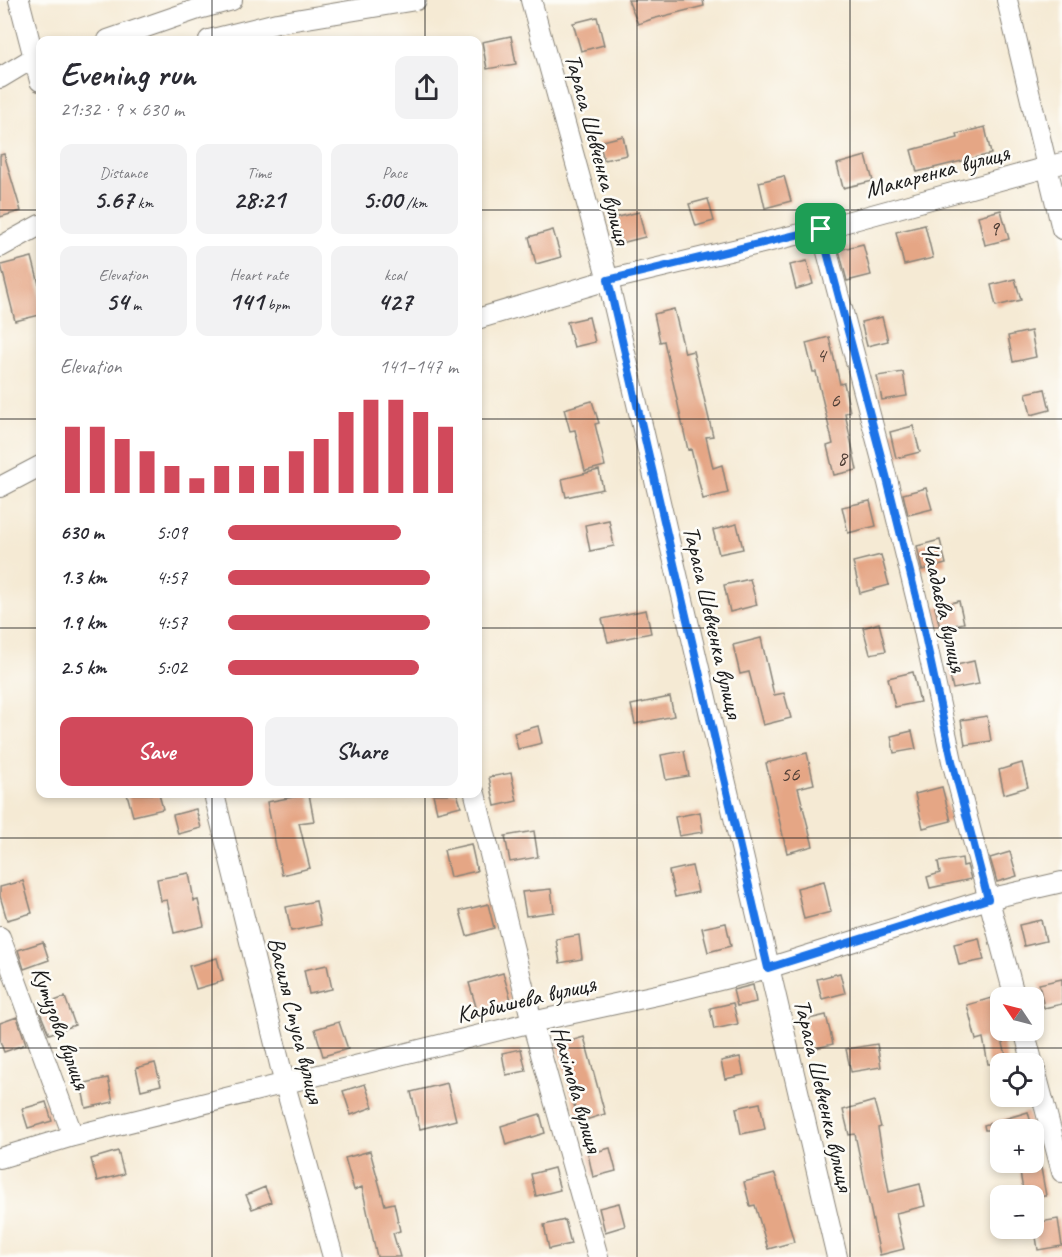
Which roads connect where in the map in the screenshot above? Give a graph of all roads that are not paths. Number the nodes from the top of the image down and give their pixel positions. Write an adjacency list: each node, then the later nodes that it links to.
1 (19, 0): 8 (street)
2 (232, 0): 6 (street)
3 (416, 0): 7 (street)
4 (531, 0): 16 (street, Тараса Шевченка вулиця)
5 (1007, 0): 11 (street)
6 (120, 36)
7 (225, 36)
8 (36, 51)
9 (36, 58): 10 (street)
10 (0, 78)
11 (1054, 165): 13 (street, Макаренка вулиця); 14 (street)
12 (36, 227): 15 (street)
13 (821, 229): 16 (street, Макаренка вулиця); 23 (street, Чаадаєва вулиця)
14 (1062, 229)
15 (0, 247)
16 (608, 280): 17 (street, Макаренка вулиця); 25 (street, Тараса Шевченка вулиця)
17 (482, 318)
18 (36, 468): 19 (street)
19 (0, 487)
20 (215, 798): 28 (street, Василя Стуса вулиця)
21 (476, 798): 27 (street, Нахімова вулиця)
22 (1062, 882): 23 (street, Карбишева вулиця)
23 (988, 899): 25 (street, Карбишева вулиця); 26 (street, Чаадаєва вулиця)
24 (0, 937): 30 (street, Кутузова вулиця)
25 (768, 968): 27 (street, Карбишева вулиця); 35 (street, Тараса Шевченка вулиця)
26 (1012, 987)
27 (532, 1022): 28 (street, Карбишева вулиця); 34 (street, Нахімова вулиця)
28 (285, 1085): 30 (street, Карбишева вулиця); 33 (street, Василя Стуса вулиця)
29 (1044, 1106): 32 (street)
30 (73, 1136): 31 (street, Карбишева вулиця)
31 (0, 1158)
32 (1062, 1172)
33 (333, 1257)
34 (598, 1257)
35 (837, 1257)

